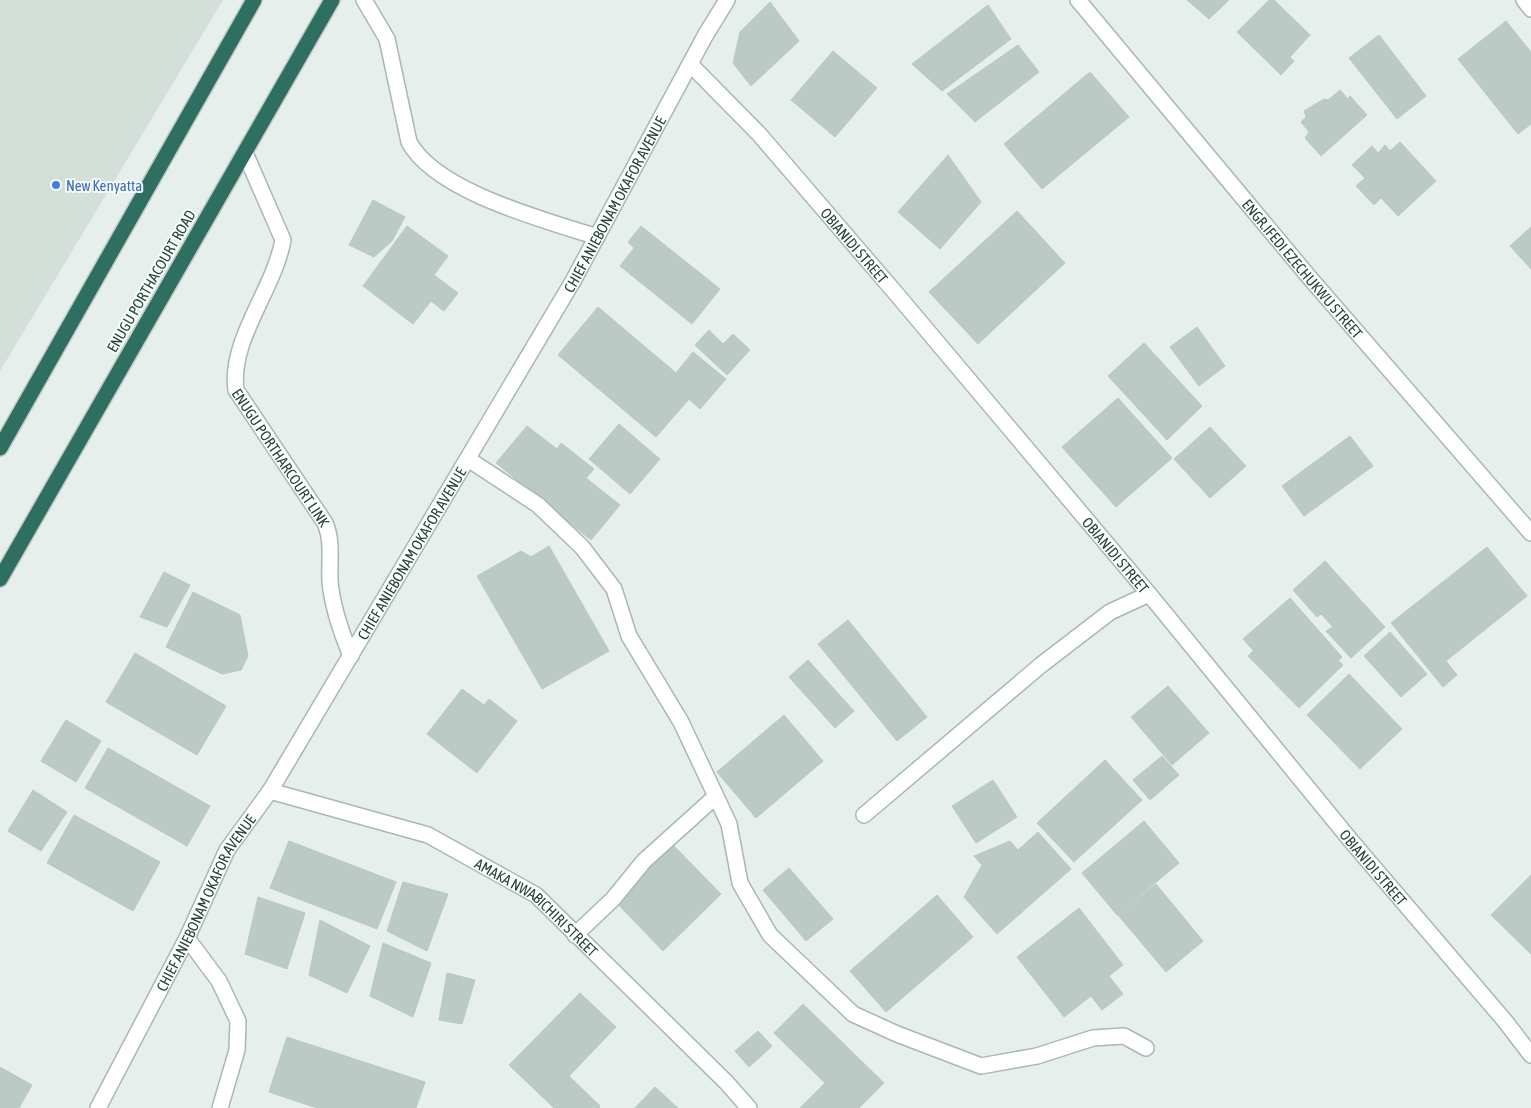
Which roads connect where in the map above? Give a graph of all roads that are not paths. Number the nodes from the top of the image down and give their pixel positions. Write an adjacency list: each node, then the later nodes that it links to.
1 (254, 0): 11 (highway)
2 (332, 0): 9 (highway, ENUGU PORTHACOURT ROAD)
3 (364, 0): 10 (street)
4 (726, 0): 8 (street, CHIEF ANIEBONAM OKAFOR AVENUE)
5 (1078, 0): 13 (street, ENGR.IFEDI EZECHUKWU STREET)
6 (1524, 0): 7 (street)
7 (1531, 9)
8 (690, 64): 10 (street, CHIEF ANIEBONAM OKAFOR AVENUE); 15 (street, OBIANIDI STREET)
9 (245, 153): 14 (highway, ENUGU PORTHACOURT ROAD); 16 (street, ENUGU PORTHARCOURT LINK)
10 (597, 237): 12 (street, CHIEF ANIEBONAM OKAFOR AVENUE)
11 (0, 448)
12 (468, 459): 16 (street, CHIEF ANIEBONAM OKAFOR AVENUE); 18 (street)
13 (1531, 533)
14 (0, 579)
15 (1149, 594): 19 (street); 23 (street, OBIANIDI STREET)
16 (351, 656): 17 (street, CHIEF ANIEBONAM OKAFOR AVENUE)
17 (270, 791): 20 (street, AMAKA NWABICHIRI STREET); 21 (street, CHIEF ANIEBONAM OKAFOR AVENUE)
18 (715, 797): 20 (street); 22 (street)
19 (864, 815)
20 (575, 935): 26 (street, AMAKA NWABICHIRI STREET)
21 (187, 938): 24 (street, CHIEF ANIEBONAM OKAFOR AVENUE); 25 (street)
22 (1146, 1048)
23 (1531, 1055)
24 (98, 1108)
25 (220, 1108)
26 (750, 1108)

